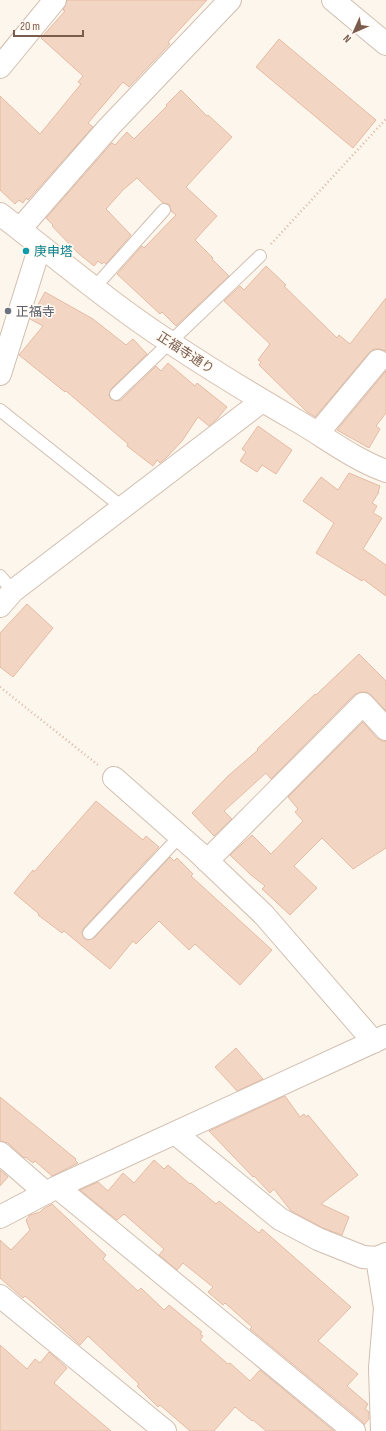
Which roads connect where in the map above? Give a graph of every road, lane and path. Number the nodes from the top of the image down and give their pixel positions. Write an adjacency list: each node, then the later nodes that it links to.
1 (55, 0): 5 (street)
2 (230, 0): 9 (street)
3 (333, 0): 4 (street)
4 (386, 44)
5 (0, 67)
6 (386, 118): 11 (path)
7 (164, 210): 12 (lane)
8 (0, 214): 9 (street, 正福寺通り)
9 (20, 229): 10 (street, 正福寺通り)
10 (40, 246): 12 (street, 正福寺通り); 15 (street)
11 (260, 256): 13 (lane)
12 (94, 288): 13 (street, 正福寺通り)
13 (170, 343): 16 (lane); 17 (street, 正福寺通り)
14 (378, 361): 19 (street)
15 (0, 374)
16 (116, 394)
17 (262, 401): 19 (street, 正福寺通り); 21 (street)
18 (0, 410): 21 (lane)
19 (318, 433): 20 (street, 正福寺通り)
20 (386, 471)
21 (122, 507): 22 (street)
22 (4, 591)
23 (0, 687): 25 (path)
24 (386, 729): 27 (street)
25 (114, 778): 26 (street)
26 (180, 836): 27 (street); 28 (lane)
27 (207, 861): 29 (street)
28 (89, 932)
29 (380, 1039): 30 (street)
30 (175, 1133): 32 (street); 34 (street)
31 (0, 1153): 32 (street)
32 (52, 1190): 33 (street); 37 (street)
33 (0, 1217)
34 (382, 1256): 38 (street)
35 (0, 1296): 36 (street)
36 (165, 1431)
37 (354, 1431)
38 (382, 1431)

